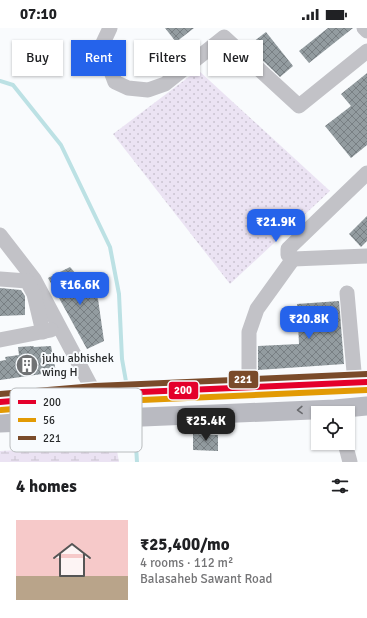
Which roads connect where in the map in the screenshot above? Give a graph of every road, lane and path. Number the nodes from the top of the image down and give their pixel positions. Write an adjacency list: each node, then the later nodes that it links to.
1 (110, 28): 4 (street)
2 (364, 28): 3 (street)
3 (367, 31)
4 (367, 51)
5 (367, 173): 8 (street)
6 (0, 235): 10 (street)
7 (367, 256): 8 (street)
8 (293, 259): 17 (street)
9 (0, 280): 10 (street)
10 (31, 280): 12 (street); 13 (street)
11 (347, 293): 15 (street)
12 (60, 329): 13 (street); 16 (street)
13 (43, 332): 14 (street)
14 (0, 340)
15 (361, 383): 17 (main road)
16 (92, 388)
17 (249, 388): 18 (main road)
18 (142, 392)
19 (10, 401): 20 (main road)
20 (0, 402)
21 (367, 406): 22 (main road)
22 (355, 408)
23 (311, 412): 24 (main road, one-way to 24)
24 (142, 417)
25 (0, 423): 26 (main road)
26 (10, 423)
27 (347, 450): 28 (street)
28 (350, 462)

